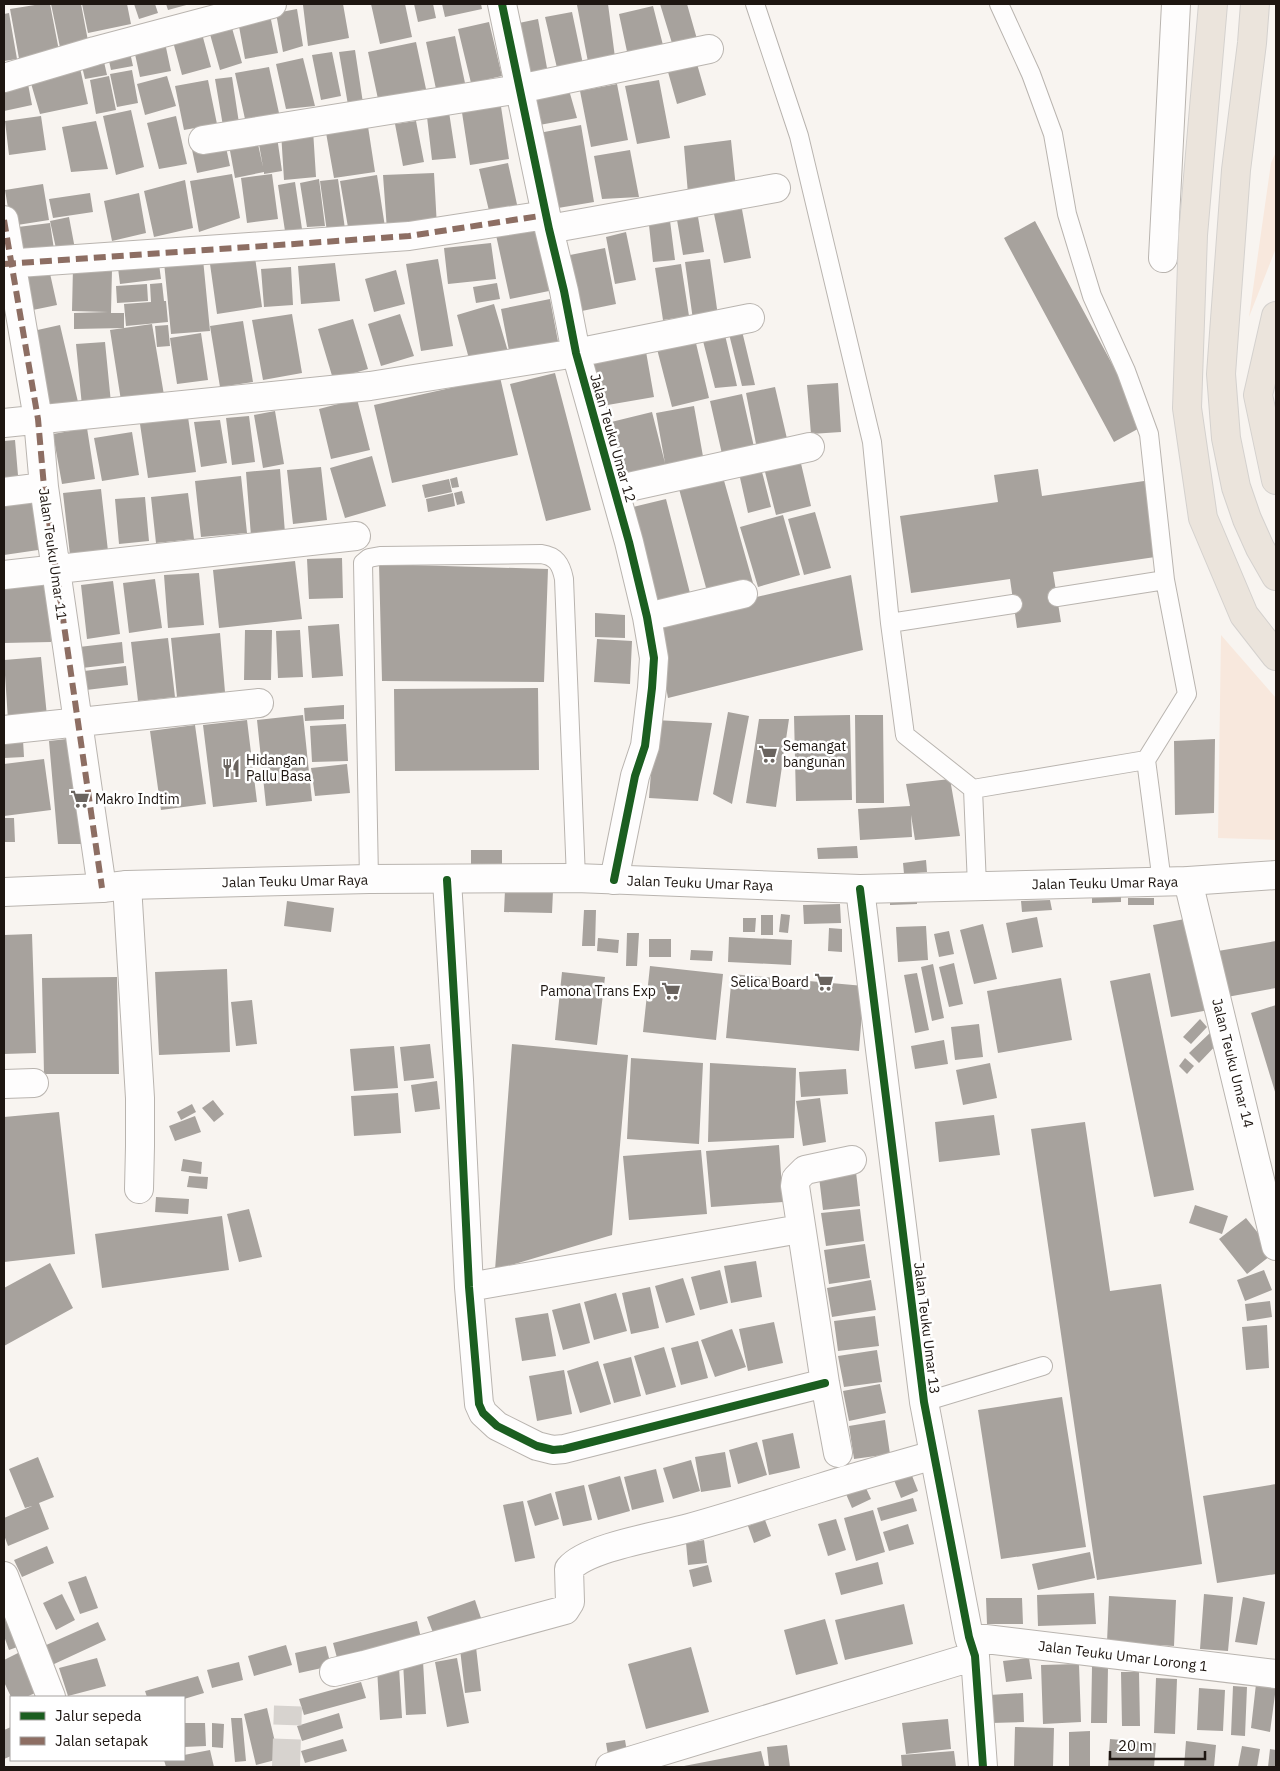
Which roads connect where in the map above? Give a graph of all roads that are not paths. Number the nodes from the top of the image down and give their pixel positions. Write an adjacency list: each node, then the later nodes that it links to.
1 (272, 4): 9 (street)
2 (502, 4): 10 (street, Jalan Teuku Umar 12)
3 (754, 4): 36 (lane)
4 (999, 4): 31 (lane)
5 (1176, 4): 15 (street)
6 (1213, 4): 37 (highway)
7 (1255, 4): 30 (highway)
8 (709, 49): 10 (street)
9 (4, 78)
10 (519, 89): 11 (street); 14 (street, Jalan Teuku Umar 12)
11 (203, 140)
12 (776, 188): 14 (street)
13 (4, 220): 16 (street, Jalan Teuku Umar 11)
14 (548, 222): 16 (street); 19 (street, Jalan Teuku Umar 12)
15 (1163, 258)
16 (7, 264): 20 (street, Jalan Teuku Umar 11)
17 (1276, 316): 23 (highway)
18 (750, 318): 19 (street)
19 (576, 353): 20 (street); 25 (street, Jalan Teuku Umar 12)
20 (38, 420): 21 (street); 24 (street, Jalan Teuku Umar 11)
21 (4, 423)
22 (810, 447): 25 (street)
23 (1276, 480)
24 (44, 487): 26 (street); 28 (street, Jalan Teuku Umar 11)
25 (615, 490): 35 (street, Jalan Teuku Umar 12)
26 (4, 492)
27 (356, 536): 28 (street)
28 (55, 570): 29 (street); 39 (street, Jalan Teuku Umar 11)
29 (4, 575)
30 (1276, 576)
31 (1165, 580): 33 (lane); 41 (lane)
32 (743, 594): 35 (street)
33 (1057, 597)
34 (1013, 604): 36 (lane)
35 (647, 617): 47 (street, Jalan Teuku Umar 12)
36 (890, 623): 42 (lane)
37 (1276, 656)
38 (259, 703): 39 (street)
39 (78, 722): 40 (street); 49 (street, Jalan Teuku Umar 11)
40 (4, 730)
41 (1146, 760): 42 (lane); 48 (lane)
42 (973, 789): 50 (lane)
43 (1276, 875): 48 (street, Jalan Teuku Umar Raya)
44 (576, 878): 45 (lane); 46 (street, Jalan Teuku Umar Raya); 47 (street, Jalan Teuku Umar Raya)
45 (369, 879): 46 (street, Jalan Teuku Umar Raya); 49 (street, Jalan Teuku Umar Raya)
46 (446, 880): 59 (street)
47 (614, 880): 51 (street, Jalan Teuku Umar Raya)
48 (1175, 881): 50 (street, Jalan Teuku Umar Raya); 58 (street, Jalan Teuku Umar 14)
49 (114, 886): 52 (street, Jalan Teuku Umar Raya); 56 (street, Jalan Teuku Umar 11)
50 (977, 886): 51 (street, Jalan Teuku Umar Raya)
51 (860, 889): 62 (street, Jalan Teuku Umar 13)
52 (4, 892)
53 (34, 1083): 54 (street)
54 (4, 1084)
55 (852, 1160): 57 (street)
56 (138, 1189)
57 (800, 1229): 59 (street); 61 (street)
58 (1276, 1246)
59 (469, 1287): 61 (street)
60 (1043, 1366): 62 (lane)
61 (825, 1383): 63 (street)
62 (924, 1402): 64 (street, Jalan Teuku Umar 13)
63 (838, 1452)
64 (934, 1455): 66 (street, Jalan Teuku Umar 13); 67 (street)
65 (4, 1576): 69 (street)
66 (972, 1647): 68 (street, Jalan Teuku Umar Lorong 1); 70 (street); 71 (street, Jalan Teuku Umar 13)
67 (334, 1672)
68 (1276, 1674)
69 (51, 1696)
70 (611, 1767)
71 (983, 1767)

